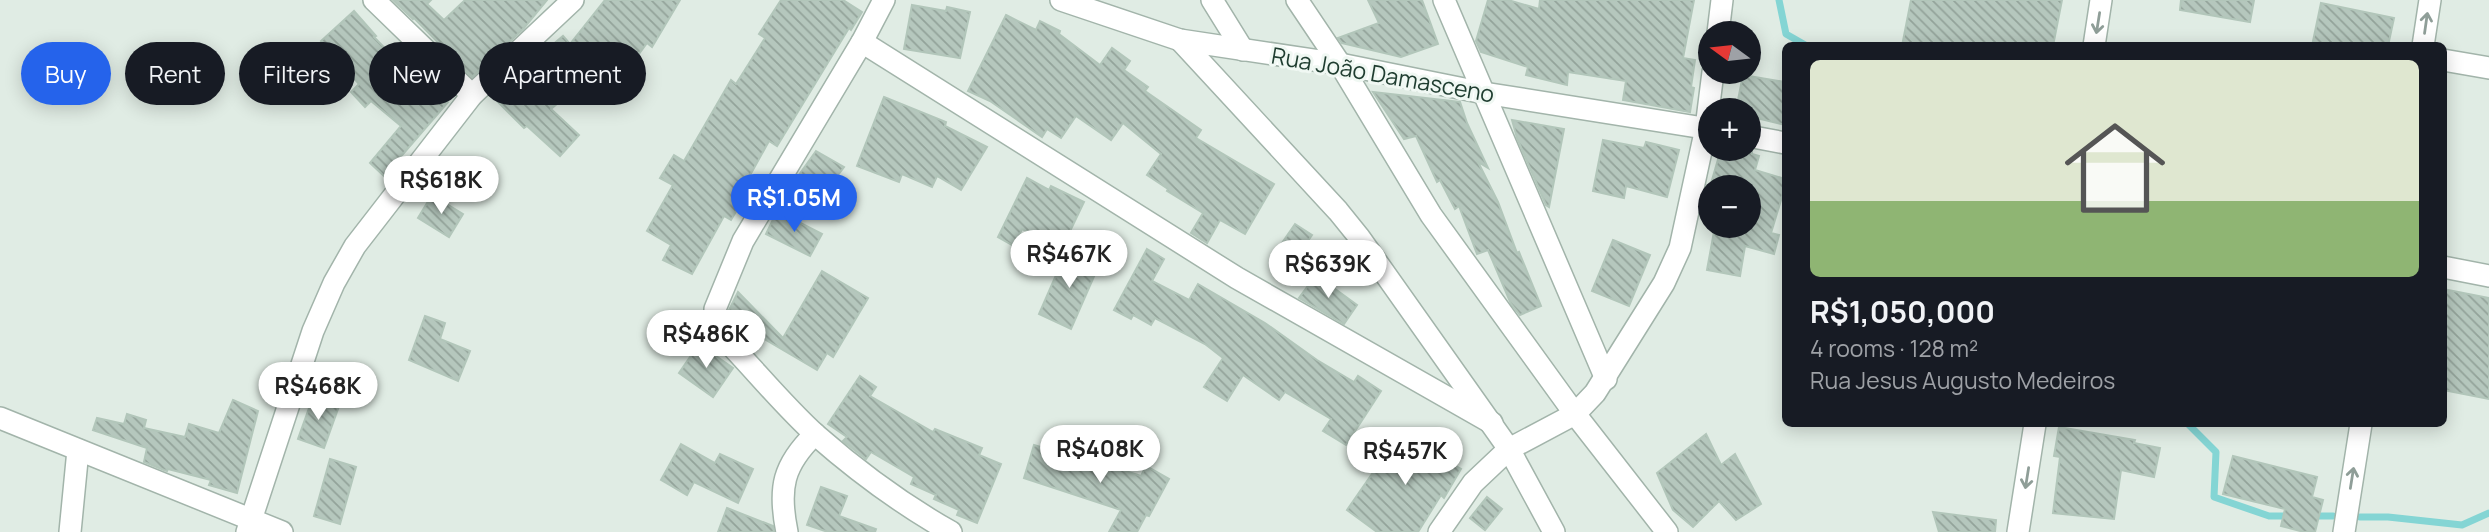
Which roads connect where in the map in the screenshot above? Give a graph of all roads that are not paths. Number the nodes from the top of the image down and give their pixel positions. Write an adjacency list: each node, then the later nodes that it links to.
1 (374, 0): 21 (street)
2 (573, 0): 21 (street)
3 (884, 0): 13 (street)
4 (1061, 0): 12 (street, Rua João Damasceno)
5 (1212, 0): 16 (street)
6 (1297, 0): 18 (street)
7 (1444, 0): 20 (street)
8 (1722, 0): 11 (street)
9 (2101, 0): 14 (street, one-way to 14)
10 (2430, 0): 15 (street, one-way to 10)
11 (1719, 21)
12 (1180, 40): 16 (street, Rua João Damasceno); 31 (street)
13 (862, 42): 31 (street); 34 (street)
14 (2095, 42)
15 (2424, 42)
16 (1243, 50): 18 (street, Rua João Damasceno)
17 (2447, 61): 19 (street)
18 (1340, 64): 20 (street, Rua João Damasceno); 29 (street)
19 (2489, 68)
20 (1484, 93): 22 (street, Rua João Damasceno); 28 (street)
21 (472, 95): 37 (street)
22 (1698, 127)
23 (1761, 138): 24 (street)
24 (1782, 142)
25 (1700, 161): 28 (street)
26 (2447, 268): 27 (street)
27 (2489, 276)
28 (1606, 379): 29 (street)
29 (1575, 414): 35 (street); 44 (street)
30 (0, 418): 36 (street)
31 (1492, 423): 35 (street)
32 (2035, 427): 45 (street, one-way to 45)
33 (2361, 427): 46 (street, one-way to 33)
34 (815, 433): 40 (street); 41 (street)
35 (1509, 449): 42 (street); 43 (street)
36 (78, 450): 37 (street); 38 (street)
37 (249, 526): 39 (street)
38 (70, 532)
39 (282, 532)
40 (787, 532)
41 (951, 532)
42 (1439, 532)
43 (1554, 532)
44 (1667, 532)
45 (2018, 532)
46 (2344, 532)

